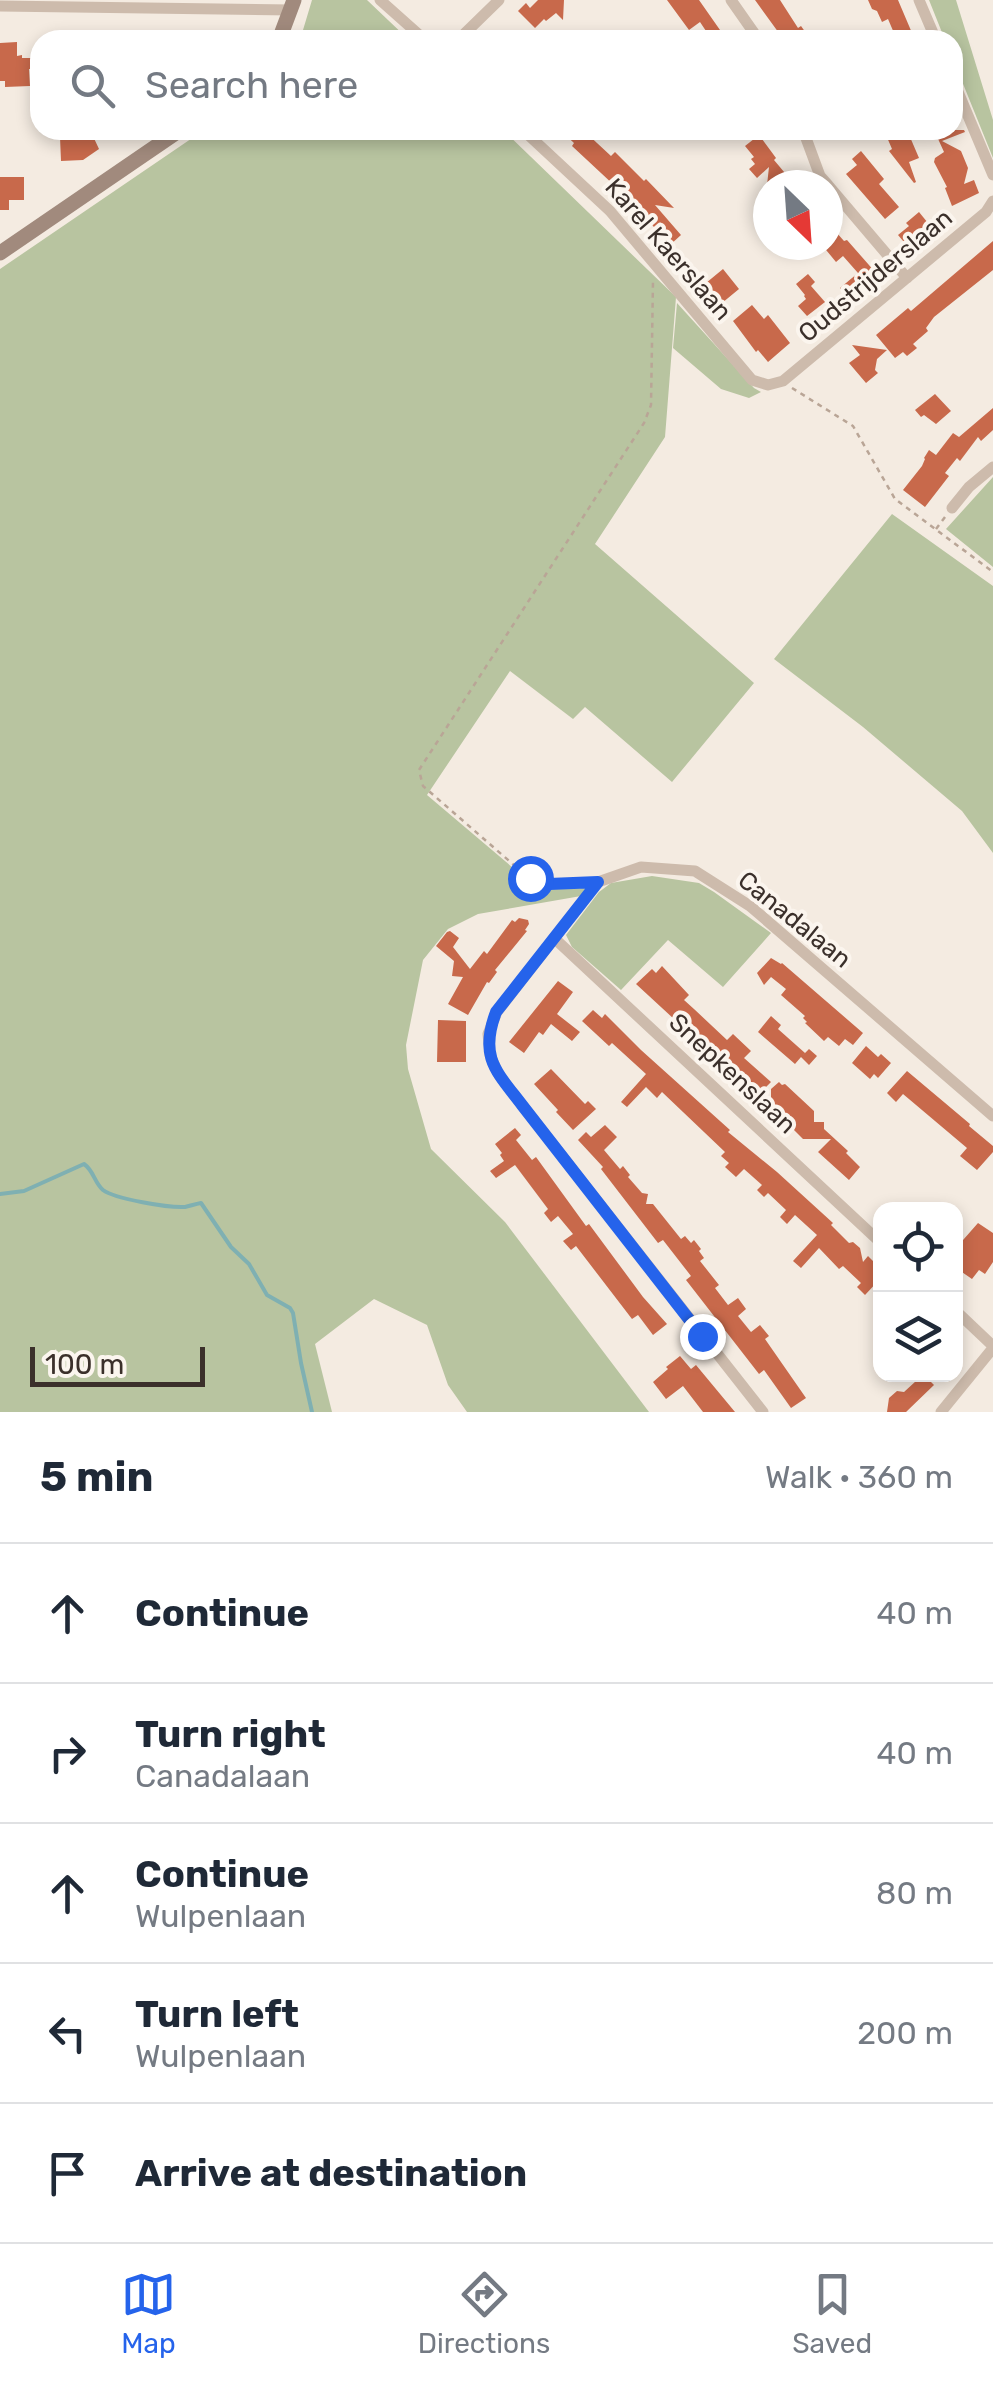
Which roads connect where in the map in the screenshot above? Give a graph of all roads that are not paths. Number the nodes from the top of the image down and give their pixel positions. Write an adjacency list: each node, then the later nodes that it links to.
1 (380, 0): 8 (street)
2 (500, 0): 9 (street)
3 (730, 0): 10 (street)
4 (920, 0): 11 (street)
5 (293, 5): 6 (street); 7 (street)
6 (0, 6)
7 (284, 30)
8 (414, 30)
9 (468, 30)
10 (751, 30)
11 (932, 30)
12 (963, 104): 17 (street)
13 (165, 140): 20 (street)
14 (534, 140): 22 (street, Karel Kaerslaan)
15 (807, 140): 16 (street)
16 (818, 170)
17 (993, 175)
18 (993, 201): 21 (street, Oudstrijderslaan)
19 (843, 203): 21 (street)
20 (0, 253)
21 (907, 278): 22 (street, Oudstrijderslaan)
22 (783, 381)
23 (993, 467): 24 (street)
24 (952, 508)
25 (554, 938): 26 (street, Canadalaan); 27 (street, Snepkenslaan); 30 (street)
26 (993, 1116)
27 (873, 1235)
28 (963, 1318): 29 (street)
29 (993, 1347): 31 (street)
30 (763, 1412)
31 (941, 1412)

